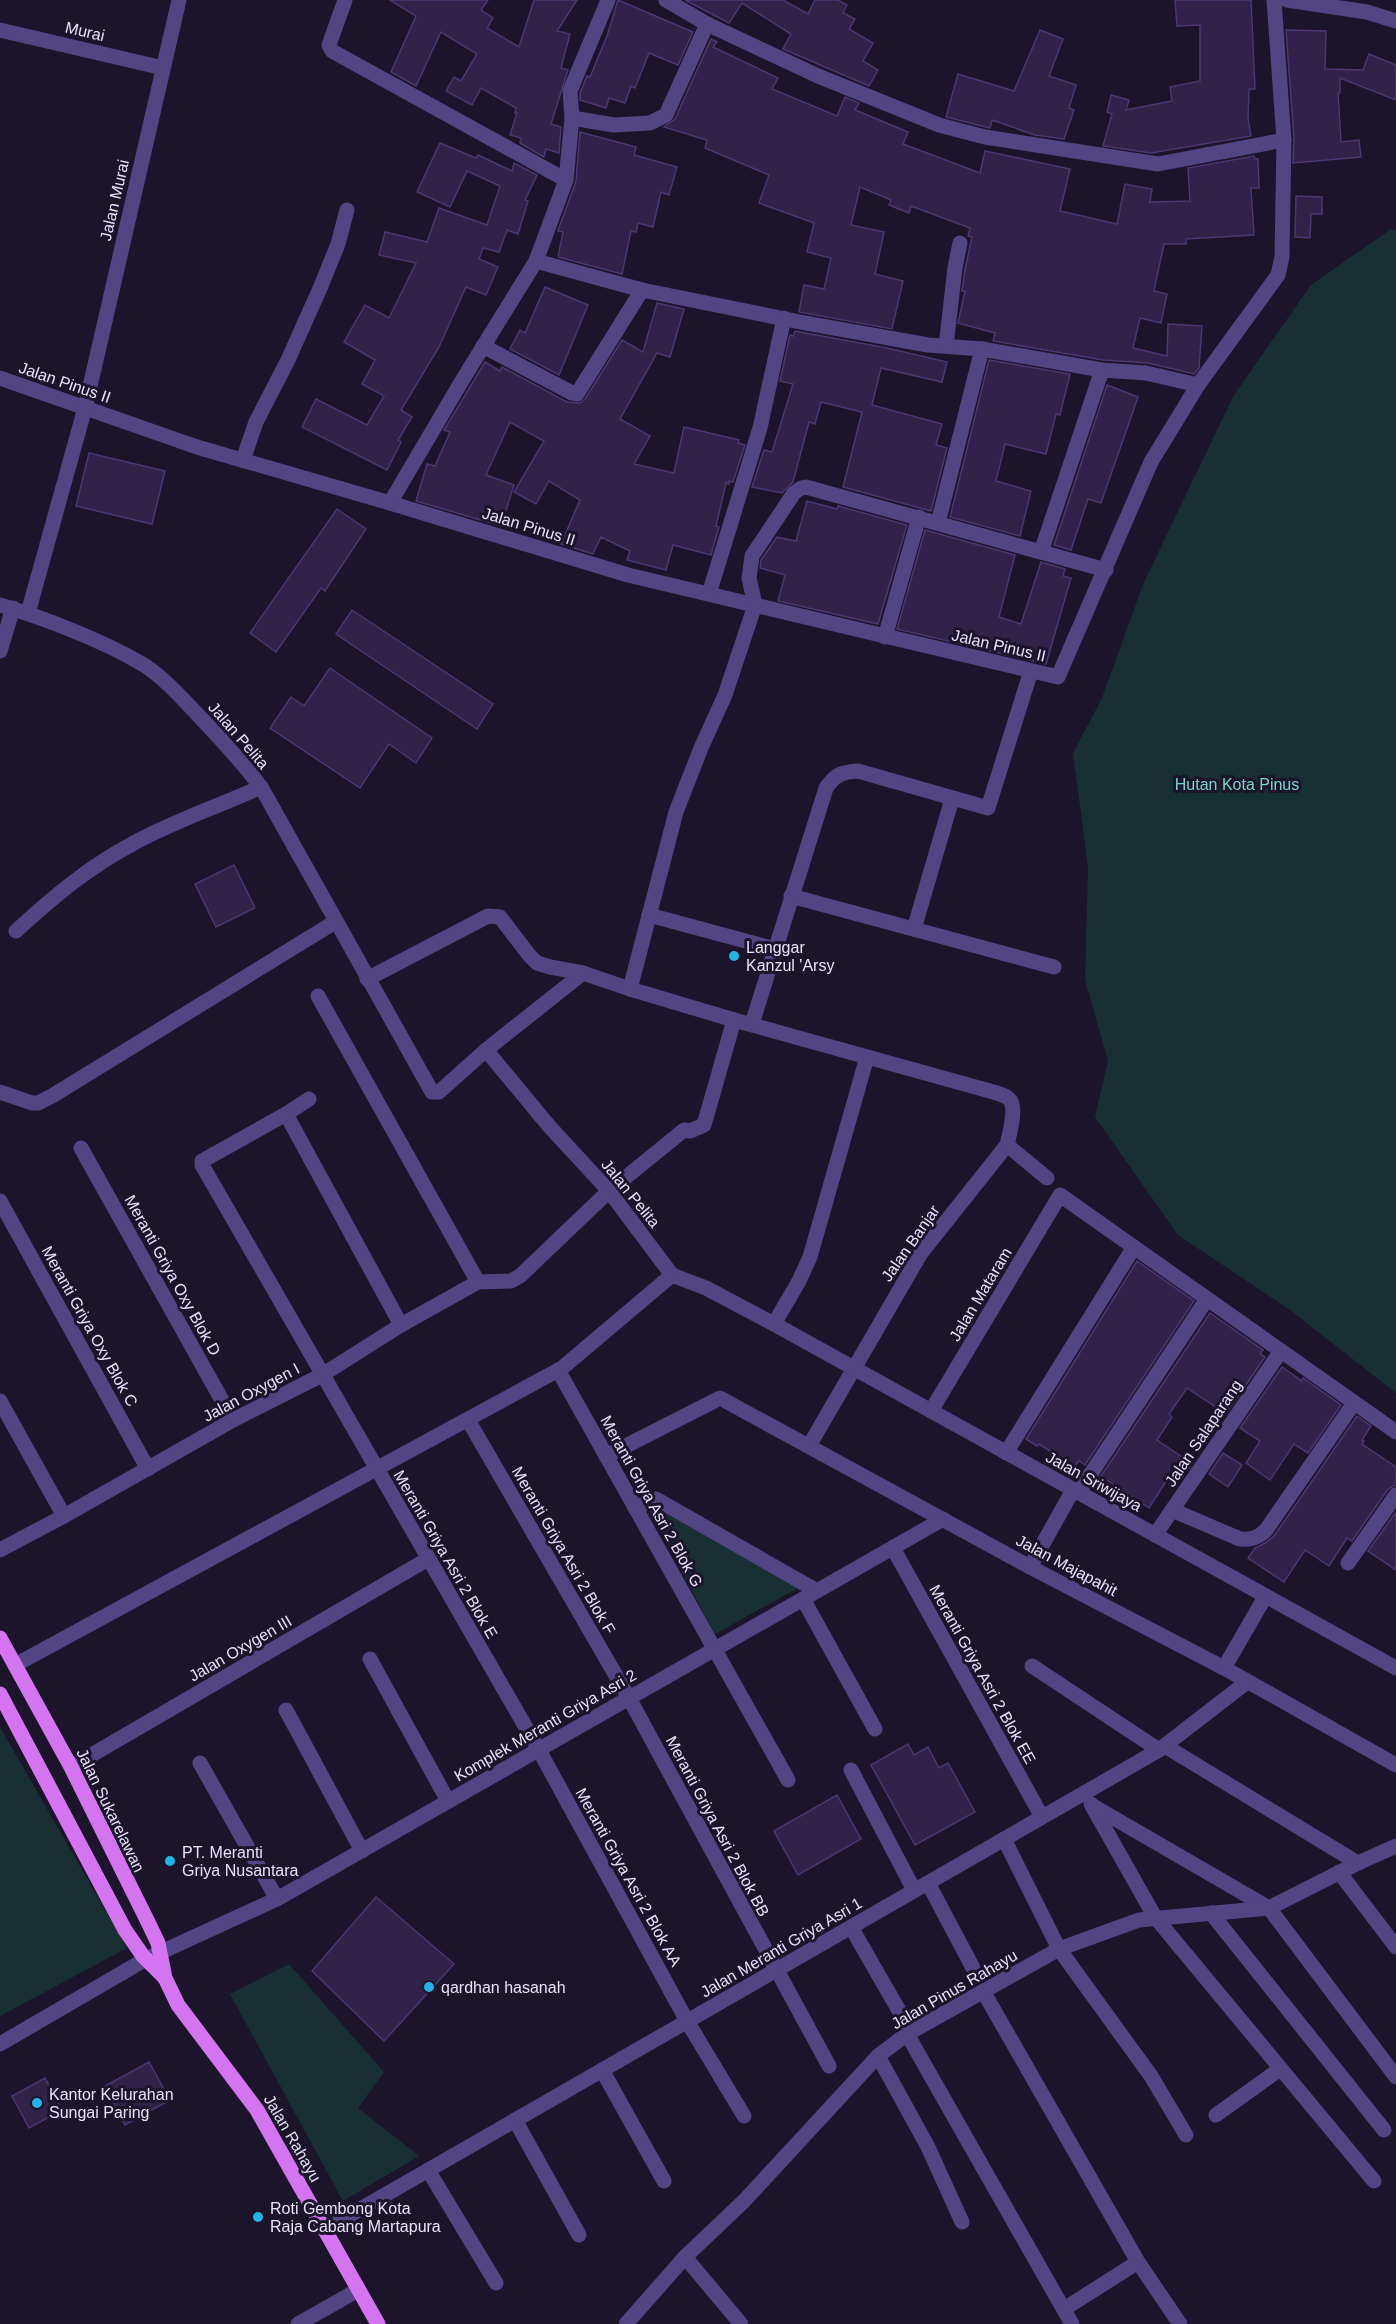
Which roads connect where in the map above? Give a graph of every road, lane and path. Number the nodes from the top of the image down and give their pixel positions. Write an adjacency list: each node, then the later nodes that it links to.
1 (179, 0): 10 (street, Jalan Murai)
2 (345, 0): 13 (street)
3 (608, 0): 11 (street)
4 (666, 0): 8 (street)
5 (1274, 0): 12 (street)
6 (1287, 0): 7 (street)
7 (1396, 21)
8 (707, 24): 11 (street); 12 (street)
9 (0, 30): 10 (street, Murai)
10 (163, 68): 25 (street, Jalan Murai)
11 (572, 118): 13 (street)
12 (1284, 140): 24 (street)
13 (566, 180): 16 (street)
14 (347, 210): 26 (street)
15 (960, 243): 20 (street)
16 (536, 261): 17 (street); 19 (street)
17 (642, 290): 18 (street); 19 (street)
18 (784, 318): 20 (street); 32 (street)
19 (483, 346): 27 (street)
20 (946, 346): 21 (street)
21 (982, 349): 22 (street); 29 (street)
22 (1102, 370): 24 (street); 30 (street)
23 (0, 378): 25 (street, Jalan Pinus II)
24 (1198, 385): 31 (street)
25 (85, 408): 26 (street, Jalan Pinus II); 35 (street, Jalan Murai)
26 (243, 460): 27 (street, Jalan Pinus II)
27 (390, 503): 32 (street, Jalan Pinus II)
28 (919, 517): 29 (street); 33 (street); 36 (street)
29 (938, 523): 30 (street)
30 (1041, 552): 31 (street)
31 (1106, 570): 38 (street, Jalan Pinus II)
32 (709, 594): 33 (street, Jalan Pinus II)
33 (755, 605): 36 (street, Jalan Pinus II); 42 (street)
34 (6, 607): 35 (street, Jalan Pelita); 37 (street)
35 (28, 613): 39 (street, Jalan Pelita)
36 (885, 637): 38 (street, Jalan Pinus II)
37 (0, 651)
38 (1031, 671): 40 (street)
39 (261, 787): 43 (street, Jalan Pelita); 45 (street)
40 (952, 799): 41 (street); 44 (street)
41 (791, 896): 44 (street); 46 (street)
42 (649, 915): 46 (street); 50 (street)
43 (335, 922): 49 (street, Jalan Pelita); 56 (street)
44 (914, 929): 47 (street)
45 (16, 931)
46 (775, 949): 53 (street)
47 (1054, 967)
48 (583, 973): 49 (street); 50 (street); 54 (street)
49 (367, 979): 54 (street, Jalan Pelita)
50 (630, 989): 52 (street)
51 (318, 996): 66 (street)
52 (734, 1020): 53 (street); 62 (street)
53 (752, 1024): 55 (street)
54 (486, 1050): 62 (street, Jalan Pelita)
55 (867, 1057): 59 (street); 68 (street)
56 (0, 1092)
57 (309, 1099): 58 (street)
58 (286, 1114): 69 (street); 73 (street, Meranti Griya Asri 2 Blok E)
59 (1006, 1145): 61 (street); 71 (street, Jalan Banjar)
60 (81, 1148): 77 (street, Meranti Griya Oxy Blok D)
61 (1047, 1178)
62 (609, 1191): 65 (street, Jalan Pelita); 66 (street, Jalan Oxygen I)
63 (0, 1201): 83 (street, Meranti Griya Oxy Blok C)
64 (1134, 1247): 67 (street); 76 (street, Jalan Mataram); 81 (street)
65 (672, 1275): 68 (street); 72 (street)
66 (477, 1282): 69 (street, Jalan Oxygen I)
67 (1208, 1299): 70 (street); 85 (street)
68 (774, 1324): 71 (street, Jalan Sriwijaya)
69 (401, 1325): 73 (street, Jalan Oxygen I)
70 (1281, 1351): 75 (street); 88 (street, Jalan Salaparang)
71 (853, 1368): 76 (street, Jalan Sriwijaya); 80 (street, Jalan Banjar)
72 (558, 1370): 78 (street); 82 (street, Meranti Griya Asri 2 Blok G)
73 (322, 1375): 77 (street, Jalan Oxygen I); 84 (street, Meranti Griya Asri 2 Blok E)
74 (0, 1401): 89 (street)
75 (1354, 1403): 79 (street); 88 (street)
76 (931, 1411): 81 (street, Jalan Sriwijaya)
77 (233, 1420): 83 (street, Jalan Oxygen I)
78 (468, 1420): 84 (street); 109 (street, Meranti Griya Asri 2 Blok F)
79 (1396, 1432)
80 (809, 1446): 82 (street, Jalan Majapahit); 90 (street, Jalan Majapahit)
81 (1006, 1453): 85 (street, Jalan Sriwijaya)
82 (606, 1456): 87 (street, Meranti Griya Asri 2 Blok G)
83 (148, 1469): 89 (street, Jalan Oxygen I)
84 (376, 1469): 94 (street, Meranti Griya Asri 2 Blok E); 103 (street)
85 (1076, 1491): 91 (street, Jalan Sriwijaya); 96 (street)
86 (1396, 1495): 95 (street)
87 (635, 1508): 97 (street); 101 (street, Meranti Griya Asri 2 Blok G)
88 (1172, 1510): 91 (street, Jalan Salaparang)
89 (64, 1516): 93 (street, Jalan Oxygen I)
90 (943, 1519): 92 (street, Komplek Meranti Griya Asri 2); 96 (street, Jalan Majapahit)
91 (1155, 1535): 98 (street, Jalan Sriwijaya)
92 (893, 1548): 97 (street, Komplek Meranti Griya Asri 2); 121 (street, Meranti Griya Asri 2 Blok EE)
93 (0, 1550)
94 (428, 1559): 113 (street, Meranti Griya Asri 2 Blok E); 116 (street, Jalan Oxygen III)
95 (1347, 1563)
96 (1029, 1567): 105 (street, Jalan Majapahit)
97 (817, 1591): 99 (street, Komplek Meranti Griya Asri 2)
98 (1265, 1597): 105 (street); 106 (street, Jalan Sriwijaya)
99 (803, 1599): 101 (street, Komplek Meranti Griya Asri 2); 111 (street)
100 (0, 1638): 103 (main road, Jalan Sukarelawan)
101 (714, 1649): 109 (street, Komplek Meranti Griya Asri 2); 118 (street, Meranti Griya Asri 2 Blok G)
102 (370, 1659): 120 (street)
103 (15, 1665): 116 (main road, Jalan Sukarelawan)
104 (1032, 1666): 112 (street)
105 (1224, 1668): 107 (street, Jalan Majapahit)
106 (1396, 1668)
107 (1247, 1682): 112 (street, Jalan Meranti Griya Asri 1); 115 (street, Jalan Majapahit)
108 (0, 1694): 135 (main road, Jalan Sukarelawan)
109 (629, 1698): 113 (street, Komplek Meranti Griya Asri 2); 137 (street, Meranti Griya Asri 2 Blok BB)
110 (286, 1710): 124 (street)
111 (875, 1730)
112 (1162, 1748): 119 (street, Jalan Meranti Griya Asri 1); 125 (street)
113 (539, 1750): 120 (street, Komplek Meranti Griya Asri 2); 141 (street, Meranti Griya Asri 2 Blok AA)
114 (200, 1763): 128 (street)
115 (1396, 1765)
116 (71, 1767): 135 (main road, Jalan Sukarelawan)
117 (851, 1770): 127 (street)
118 (788, 1779)
119 (1084, 1800): 121 (street, Jalan Meranti Griya Asri 1); 129 (street); 131 (street)
120 (448, 1802): 124 (street, Komplek Meranti Griya Asri 2)
121 (1042, 1817): 122 (street, Jalan Meranti Griya Asri 1)
122 (1004, 1839): 127 (street, Jalan Meranti Griya Asri 1); 134 (street)
123 (1396, 1846): 125 (street, Jalan Pinus Rahayu)
124 (362, 1851): 128 (street, Komplek Meranti Griya Asri 2)
125 (1360, 1862): 126 (street, Jalan Pinus Rahayu)
126 (1339, 1872): 129 (street, Jalan Pinus Rahayu); 133 (street)
127 (921, 1887): 132 (street, Jalan Meranti Griya Asri 1); 136 (street)
128 (277, 1899): 135 (street, Komplek Meranti Griya Asri 2)
129 (1269, 1908): 130 (street, Jalan Pinus Rahayu); 148 (street)
130 (1211, 1913): 131 (street, Jalan Pinus Rahayu); 152 (street)
131 (1155, 1917): 134 (street, Jalan Pinus Rahayu); 146 (street)
132 (851, 1927): 137 (street, Jalan Meranti Griya Asri 1); 140 (street)
133 (1396, 1947)
134 (1059, 1949): 139 (street, Jalan Pinus Rahayu); 153 (street)
135 (153, 1956): 138 (main road, Jalan Sukarelawan); 143 (street)
136 (973, 1968)
137 (776, 1970): 141 (street, Jalan Meranti Griya Asri 1); 145 (street, Meranti Griya Asri 2 Blok BB)
138 (165, 1978): 158 (main road, Jalan Rahayu)
139 (983, 1991): 142 (street, Jalan Pinus Rahayu); 161 (street)
140 (901, 2014)
141 (687, 2021): 147 (street, Jalan Meranti Griya Asri 1); 150 (street, Meranti Griya Asri 2 Blok AA)
142 (907, 2034): 144 (street, Jalan Pinus Rahayu); 164 (street)
143 (0, 2044)
144 (878, 2056): 157 (street); 160 (street, Jalan Pinus Rahayu)
145 (829, 2066)
146 (1280, 2069): 149 (street); 156 (street)
147 (602, 2070): 151 (street, Jalan Meranti Griya Asri 1); 155 (street)
148 (1396, 2077)
149 (1216, 2115)
150 (744, 2116)
151 (515, 2120): 154 (street, Jalan Meranti Griya Asri 1); 159 (street)
152 (1384, 2130)
153 (1186, 2135)
154 (429, 2170): 158 (street, Jalan Meranti Griya Asri 1); 162 (street)
155 (664, 2181)
156 (1374, 2181)
157 (962, 2222)
158 (324, 2230): 163 (main road, Jalan Rahayu)
159 (579, 2235)
160 (685, 2257): 167 (street, Jalan Pinus Rahayu); 168 (street)
161 (1138, 2262): 164 (street); 170 (street)
162 (496, 2283)
163 (358, 2290): 165 (street); 166 (main road, Jalan Rahayu)
164 (1064, 2308): 169 (street)
165 (298, 2324)
166 (378, 2324)
167 (626, 2324)
168 (741, 2324)
169 (1072, 2324)
170 (1180, 2324)

